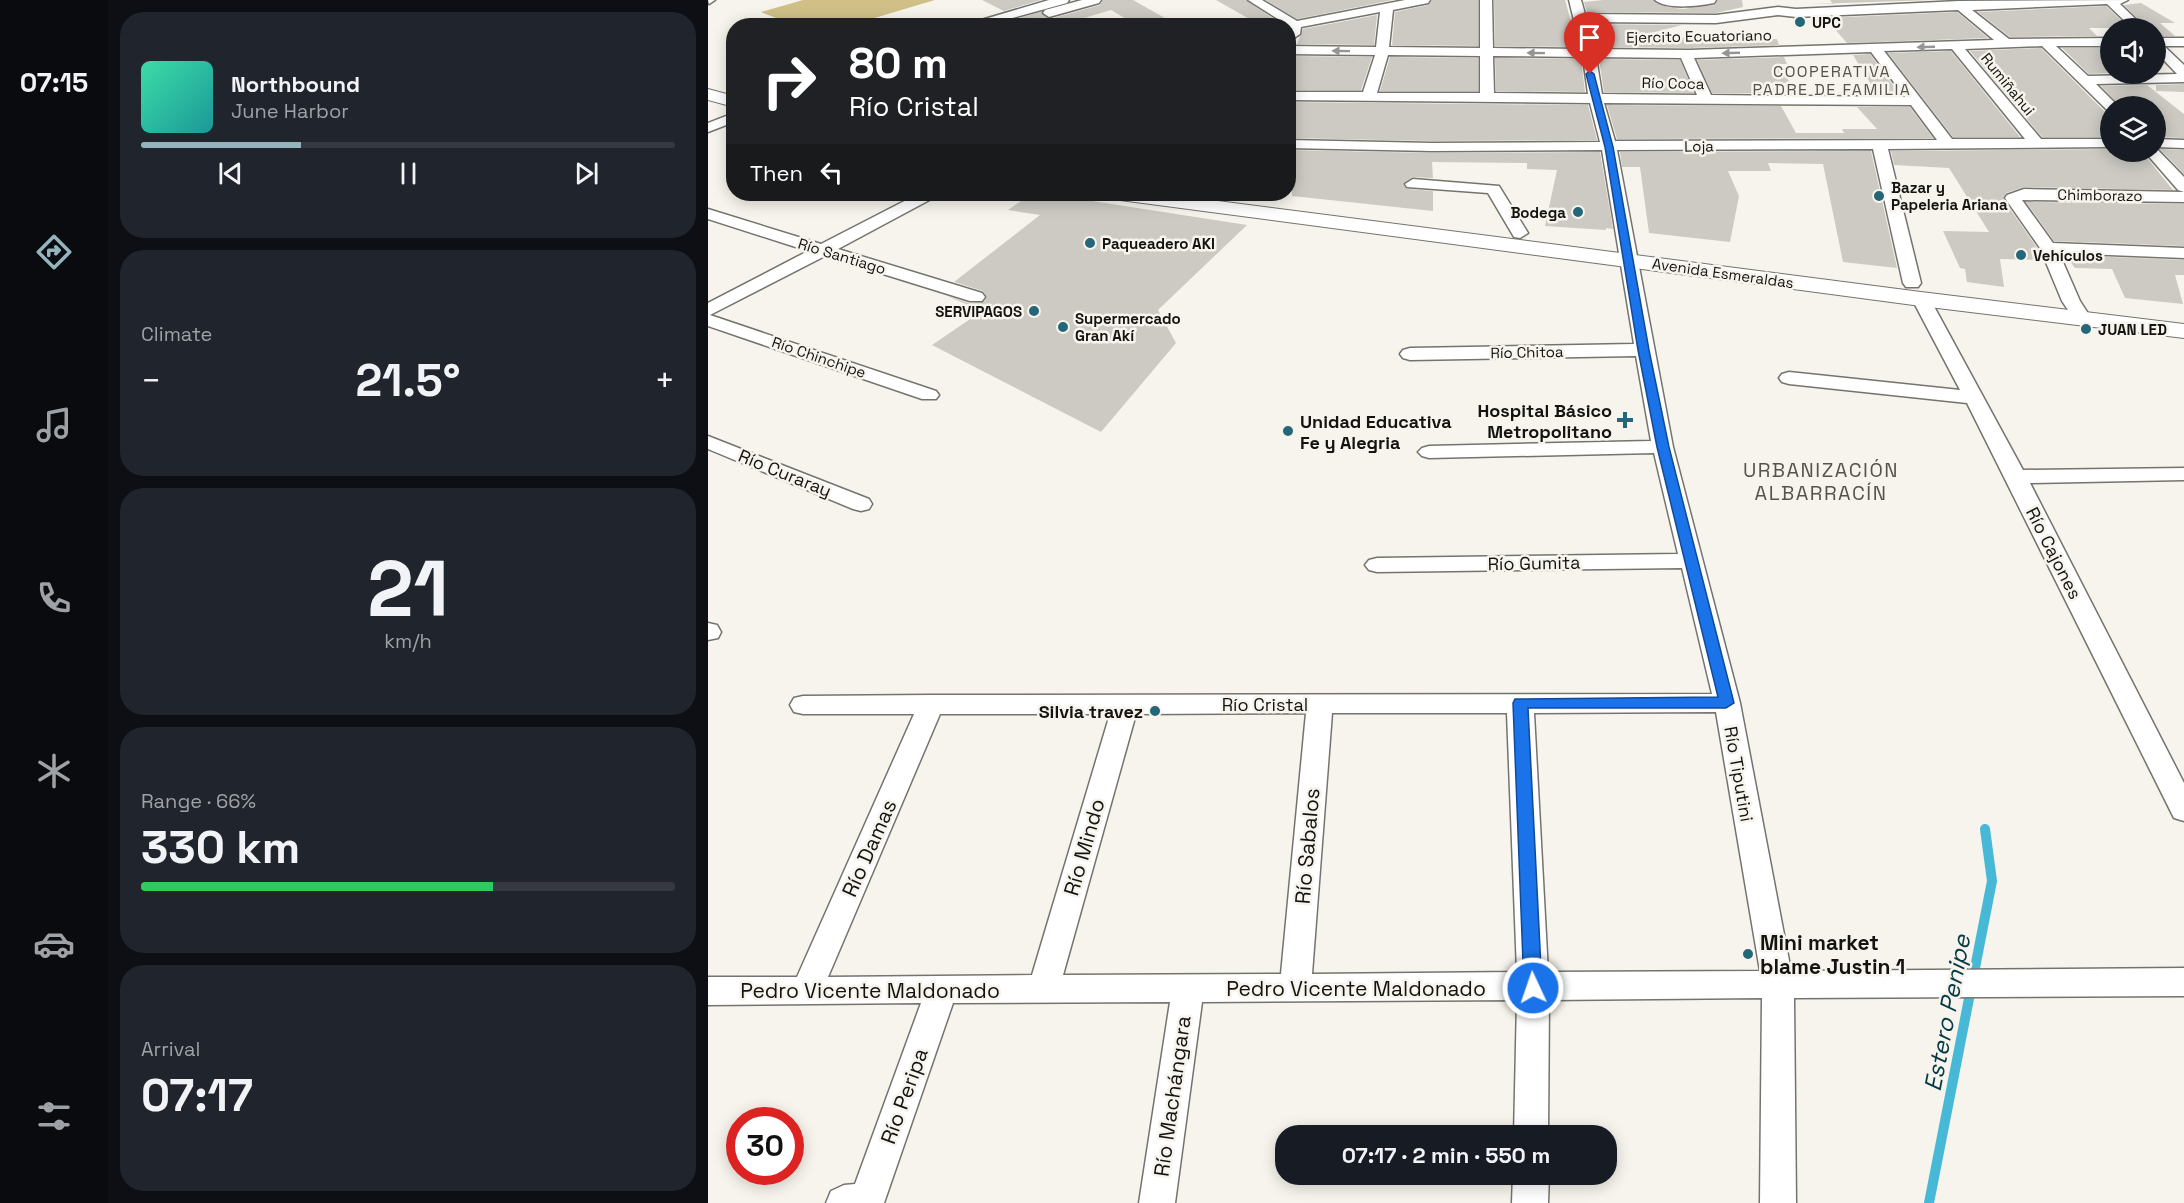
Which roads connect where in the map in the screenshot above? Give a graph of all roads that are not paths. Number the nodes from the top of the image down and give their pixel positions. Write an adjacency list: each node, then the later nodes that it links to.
1 (1063, 0): 15 (street)
2 (1095, 0): 16 (street)
3 (1254, 0): 17 (street)
4 (1424, 0): 12 (street)
5 (1486, 0): 30 (street)
6 (1575, 0): 18 (street, Río Tiputini)
7 (1661, 0): 8 (street)
8 (1710, 0)
9 (2110, 0): 10 (street); 11 (street); 19 (street)
10 (2122, 0)
11 (1997, 2): 13 (street)
12 (1389, 4): 20 (street); 29 (street)
13 (1959, 5): 14 (street); 25 (street)
14 (1781, 17): 18 (street); 28 (street)
15 (996, 18)
16 (1038, 18)
17 (1280, 18)
18 (1579, 18): 32 (street, Río Tiputini)
19 (2129, 18)
20 (1296, 25)
21 (2045, 42): 22 (street, Ejercito Ecuatoriano); 25 (street, Ejercito Ecuatoriano); 37 (street)
22 (2100, 42)
23 (2184, 42): 24 (street)
24 (2166, 43)
25 (2007, 44): 26 (street, Ejercito Ecuatoriano)
26 (1956, 46): 27 (street, Ejercito Ecuatoriano, one-way to 27); 54 (street, Rumiñahui)
27 (1875, 48): 28 (street, Ejercito Ecuatoriano); 39 (street)
28 (1795, 51): 33 (street, Ejercito Ecuatoriano, one-way to 33)
29 (1382, 52): 30 (street, Ejercito Ecuatoriano); 31 (street, Ejercito Ecuatoriano, one-way to 31); 44 (street)
30 (1488, 52): 32 (street, Ejercito Ecuatoriano, one-way to 30); 45 (street)
31 (1296, 53)
32 (1589, 54): 33 (street, Ejercito Ecuatoriano); 46 (street, Río Tiputini)
33 (1686, 54): 48 (street)
34 (2166, 55): 35 (street)
35 (2184, 74)
36 (2184, 78): 37 (street)
37 (2086, 80): 43 (street)
38 (708, 81): 40 (main road)
39 (1900, 83): 49 (street); 50 (street)
40 (726, 86)
41 (708, 94): 47 (main road)
42 (1296, 96): 44 (street, Río Coca)
43 (2101, 96)
44 (1369, 98): 45 (street, Río Coca)
45 (1487, 98): 46 (street, Río Coca)
46 (1596, 99): 48 (street, Río Coca); 60 (street, Río Tiputini)
47 (726, 100)
48 (1706, 100): 49 (street, Río Coca)
49 (1871, 101): 50 (street, Río Coca)
50 (1914, 101): 53 (street)
51 (726, 120): 52 (street)
52 (708, 128)
53 (1947, 143): 54 (street, Loja); 58 (street, Loja)
54 (2036, 143): 55 (street, Loja)
55 (2100, 143)
56 (2166, 143): 59 (street)
57 (1296, 144): 60 (street, Loja)
58 (1879, 144): 60 (street, Loja); 75 (street, Río Cajones)
59 (2184, 144)
60 (1609, 147): 73 (street, Río Tiputini)
61 (2162, 162): 63 (street)
62 (1413, 184): 70 (street)
63 (2184, 187)
64 (2184, 197): 71 (street, Chimborazo)
65 (915, 201): 72 (street)
66 (1186, 201): 69 (main road, Avenida Esmeraldas)
67 (1254, 201): 69 (main road, Avenida Esmeraldas)
68 (708, 214): 72 (street, Río Santiago)
69 (1328, 216): 70 (main road, Avenida Esmeraldas); 73 (main road, Avenida Esmeraldas)
70 (1520, 233): 73 (main road, Avenida Esmeraldas)
71 (2048, 248): 74 (street); 78 (street)
72 (821, 249): 76 (street, Río Santiago); 77 (street)
73 (1627, 253): 75 (main road, Avenida Esmeraldas); 82 (street, Río Tiputini)
74 (2184, 253)
75 (1916, 291): 78 (main road, Avenida Esmeraldas); 86 (street, Río Cajones)
76 (976, 297)
77 (708, 310)
78 (2077, 310): 79 (main road, Avenida Esmeraldas); 81 (main road, Avenida Esmeraldas)
79 (2184, 315)
80 (708, 320): 85 (street, Río Chinchipe)
81 (2184, 331)
82 (1644, 350): 83 (street, Río Chitoa); 88 (street, Río Tiputini)
83 (1410, 354)
84 (1789, 378): 86 (street)
85 (929, 394)
86 (1974, 398): 91 (street, Río Cajones)
87 (708, 442): 92 (street, Río Curaray)
88 (1663, 447): 89 (street); 93 (street, Río Tiputini)
89 (1429, 452)
90 (2184, 474): 91 (street)
91 (2016, 477): 101 (street, Río Cajones)
92 (861, 504)
93 (1690, 561): 94 (street, Río Gumita); 96 (street, Río Tiputini)
94 (1377, 565)
95 (1520, 703): 96 (street, Río Cristal); 99 (street, Río Cristal); 104 (street)
96 (1726, 703): 103 (street, Río Tiputini)
97 (931, 704): 98 (street, Río Cristal); 100 (street, Río Cristal); 110 (street, Río Damas)
98 (1126, 704): 99 (street, Río Cristal); 108 (street, Río Mindo)
99 (1320, 704): 106 (street, Río Sabalos)
100 (803, 705)
101 (2184, 810)
102 (2184, 982): 103 (street, Pedro Vicente Maldonado)
103 (1778, 985): 104 (street, Pedro Vicente Maldonado); 116 (street, Río Tiputini)
104 (1533, 988): 106 (street, Pedro Vicente Maldonado); 111 (street)
105 (1188, 989): 106 (street, Pedro Vicente Maldonado); 108 (street, Pedro Vicente Maldonado); 114 (street, Río Machángara)
106 (1295, 989)
107 (942, 990): 108 (street, Pedro Vicente Maldonado); 110 (street, Pedro Vicente Maldonado); 113 (street, Río Peripa)
108 (1043, 990)
109 (708, 991): 110 (street, Pedro Vicente Maldonado)
110 (806, 991)
111 (1531, 1125)
112 (1531, 1185): 115 (street)
113 (859, 1202)
114 (1157, 1203)
115 (1530, 1203)
116 (1778, 1203)

